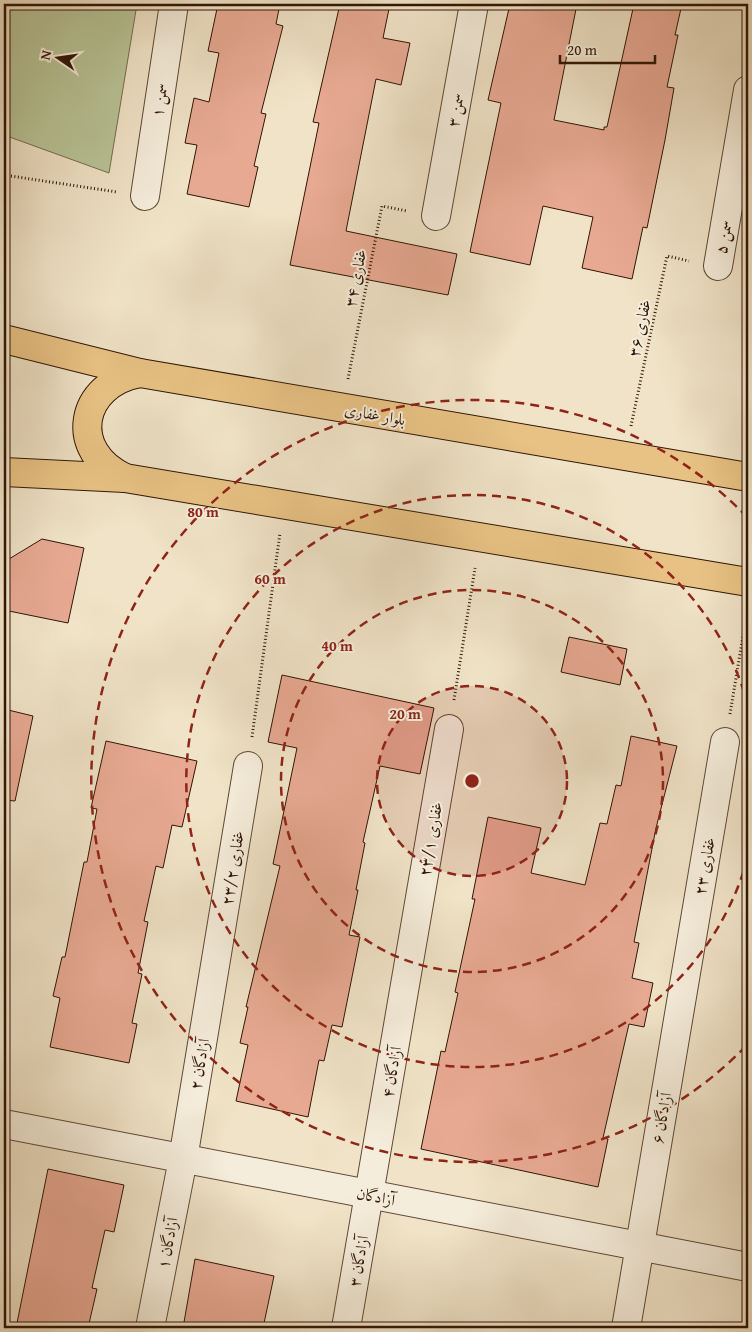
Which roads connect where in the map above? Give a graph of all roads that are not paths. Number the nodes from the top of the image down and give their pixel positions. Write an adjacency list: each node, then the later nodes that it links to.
1 (174, 4): 4 (street, سمن ۱)
2 (474, 4): 5 (street, سمن ۳)
3 (748, 90): 6 (street, سمن ۵)
4 (145, 196)
5 (436, 216)
6 (718, 266)
7 (4, 339): 8 (main road, بلوار غفاری)
8 (140, 373): 10 (main road, بلوار غفاری); 11 (main road)
9 (4, 472): 11 (main road)
10 (748, 477)
11 (125, 478): 12 (main road)
12 (748, 582)
13 (449, 728): 16 (street, غفاری ۲۳/۱)
14 (725, 742): 18 (street, غفاری ۲۳)
15 (248, 766): 17 (street, غفاری ۲۳/۲)
16 (412, 949): 21 (street, آزادگان ۴)
17 (214, 970): 20 (street, آزادگان ۲)
18 (683, 989): 22 (street, آزادگان ۶)
19 (4, 1124): 20 (street, آزادگان)
20 (183, 1159): 21 (street, آزادگان); 24 (street, آزادگان ۱)
21 (370, 1194): 22 (street, آزادگان); 25 (street, آزادگان ۳)
22 (639, 1246): 23 (street, آزادگان); 26 (street, آزادگان ۶)
23 (748, 1267)
24 (150, 1328)
25 (346, 1328)
26 (626, 1328)

